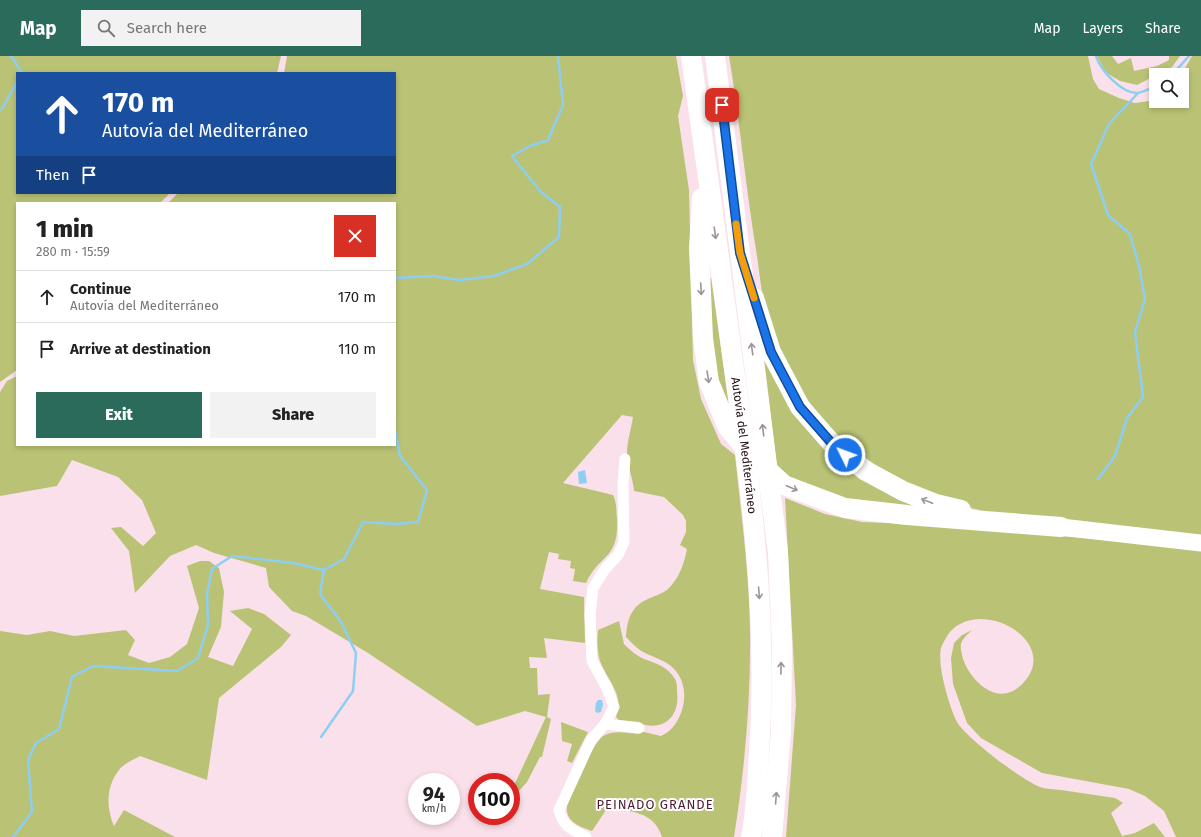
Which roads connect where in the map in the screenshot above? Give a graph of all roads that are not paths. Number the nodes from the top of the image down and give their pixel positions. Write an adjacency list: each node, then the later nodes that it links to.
1 (691, 56): 3 (highway, Autovía del Mediterráneo)
2 (715, 56): 4 (highway, Autovía del Mediterráneo)
3 (704, 152): 6 (highway, one-way to 6); 11 (highway, Autovía del Mediterráneo, one-way to 11)
4 (740, 253): 6 (highway, one-way to 4); 12 (highway, Autovía del Mediterráneo, one-way to 4)
5 (625, 459): 8 (street)
6 (1061, 527): 7 (main road)
7 (1201, 542)
8 (605, 724): 9 (street); 10 (street)
9 (639, 728)
10 (586, 837)
11 (751, 837)
12 (772, 837)

